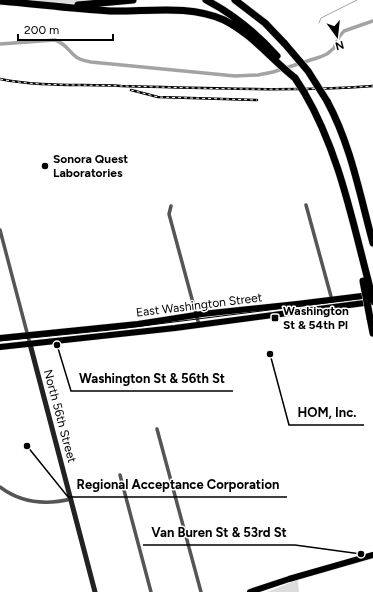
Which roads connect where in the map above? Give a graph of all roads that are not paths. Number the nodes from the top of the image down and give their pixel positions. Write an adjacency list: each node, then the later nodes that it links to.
1 (133, 0): 5 (highway)
2 (206, 0): 6 (highway)
3 (235, 0): 10 (highway, bridge)
4 (0, 1): 5 (highway)
5 (26, 3): 6 (highway)
6 (272, 54): 11 (highway, bridge)
7 (306, 205): 13 (street)
8 (171, 206): 15 (street)
9 (0, 230): 19 (street)
10 (373, 244)
11 (365, 280): 14 (highway, bridge); 17 (highway, bridge)
12 (373, 294): 13 (main road, East Washington Street)
13 (332, 300): 15 (main road, East Washington Street)
14 (373, 301): 16 (main road, East Washington Street)
15 (196, 315): 16 (street); 19 (main road, East Washington Street)
16 (199, 325): 19 (main road, East Washington Street)
17 (373, 333)
18 (0, 338): 19 (main road)
19 (28, 339): 20 (main road); 24 (street, North 56th Street)
20 (0, 347)
21 (157, 429): 28 (street)
22 (120, 475): 27 (street)
23 (0, 487): 24 (street)
24 (71, 498): 26 (street, North 56th Street)
25 (372, 556): 29 (main road)
26 (95, 592)
27 (151, 592)
28 (200, 592)
29 (250, 592)

